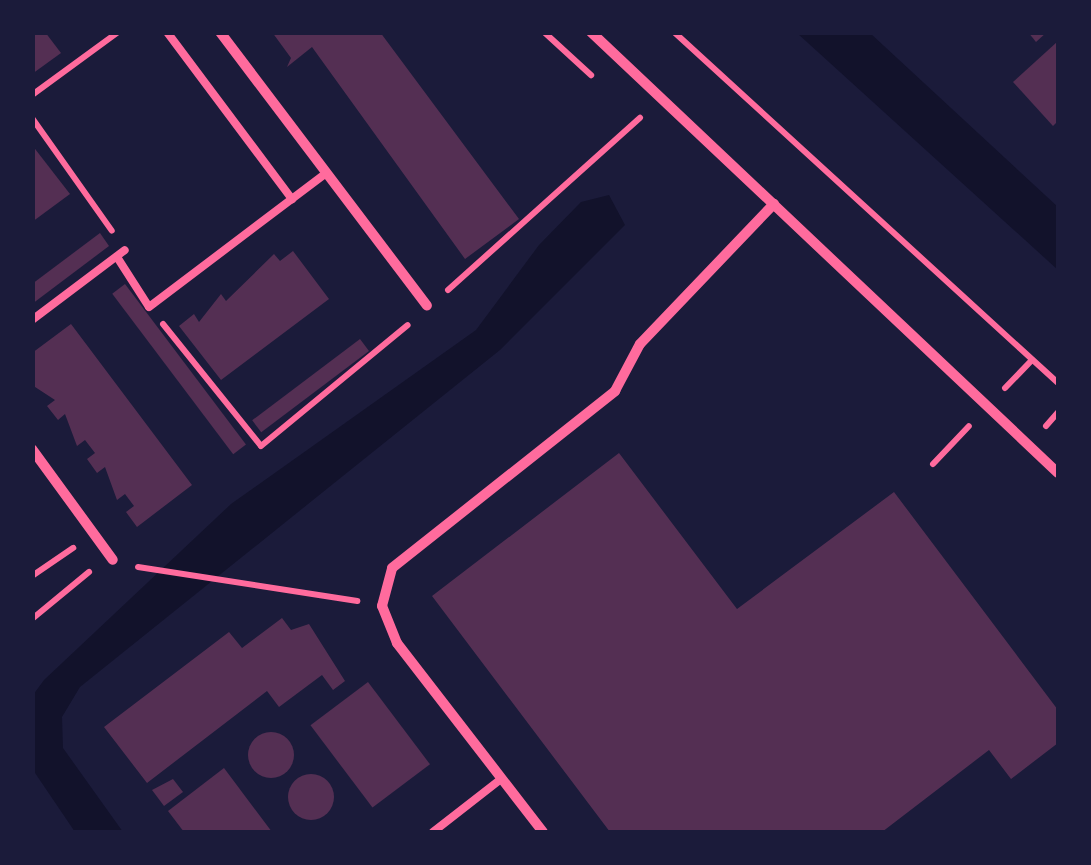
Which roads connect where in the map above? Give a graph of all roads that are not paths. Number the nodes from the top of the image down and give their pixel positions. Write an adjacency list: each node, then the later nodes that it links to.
1 (167, 32): 5 (lane)
2 (220, 32): 4 (street)
3 (591, 32): 6 (street)
4 (325, 174): 5 (lane); 7 (street)
5 (292, 199): 8 (lane)
6 (774, 204): 10 (street); 12 (street)
7 (427, 306)
8 (32, 320)
9 (32, 449): 11 (street)
10 (1058, 472)
11 (113, 560)
12 (502, 779): 13 (lane); 14 (street)
13 (433, 832)
14 (543, 832)

